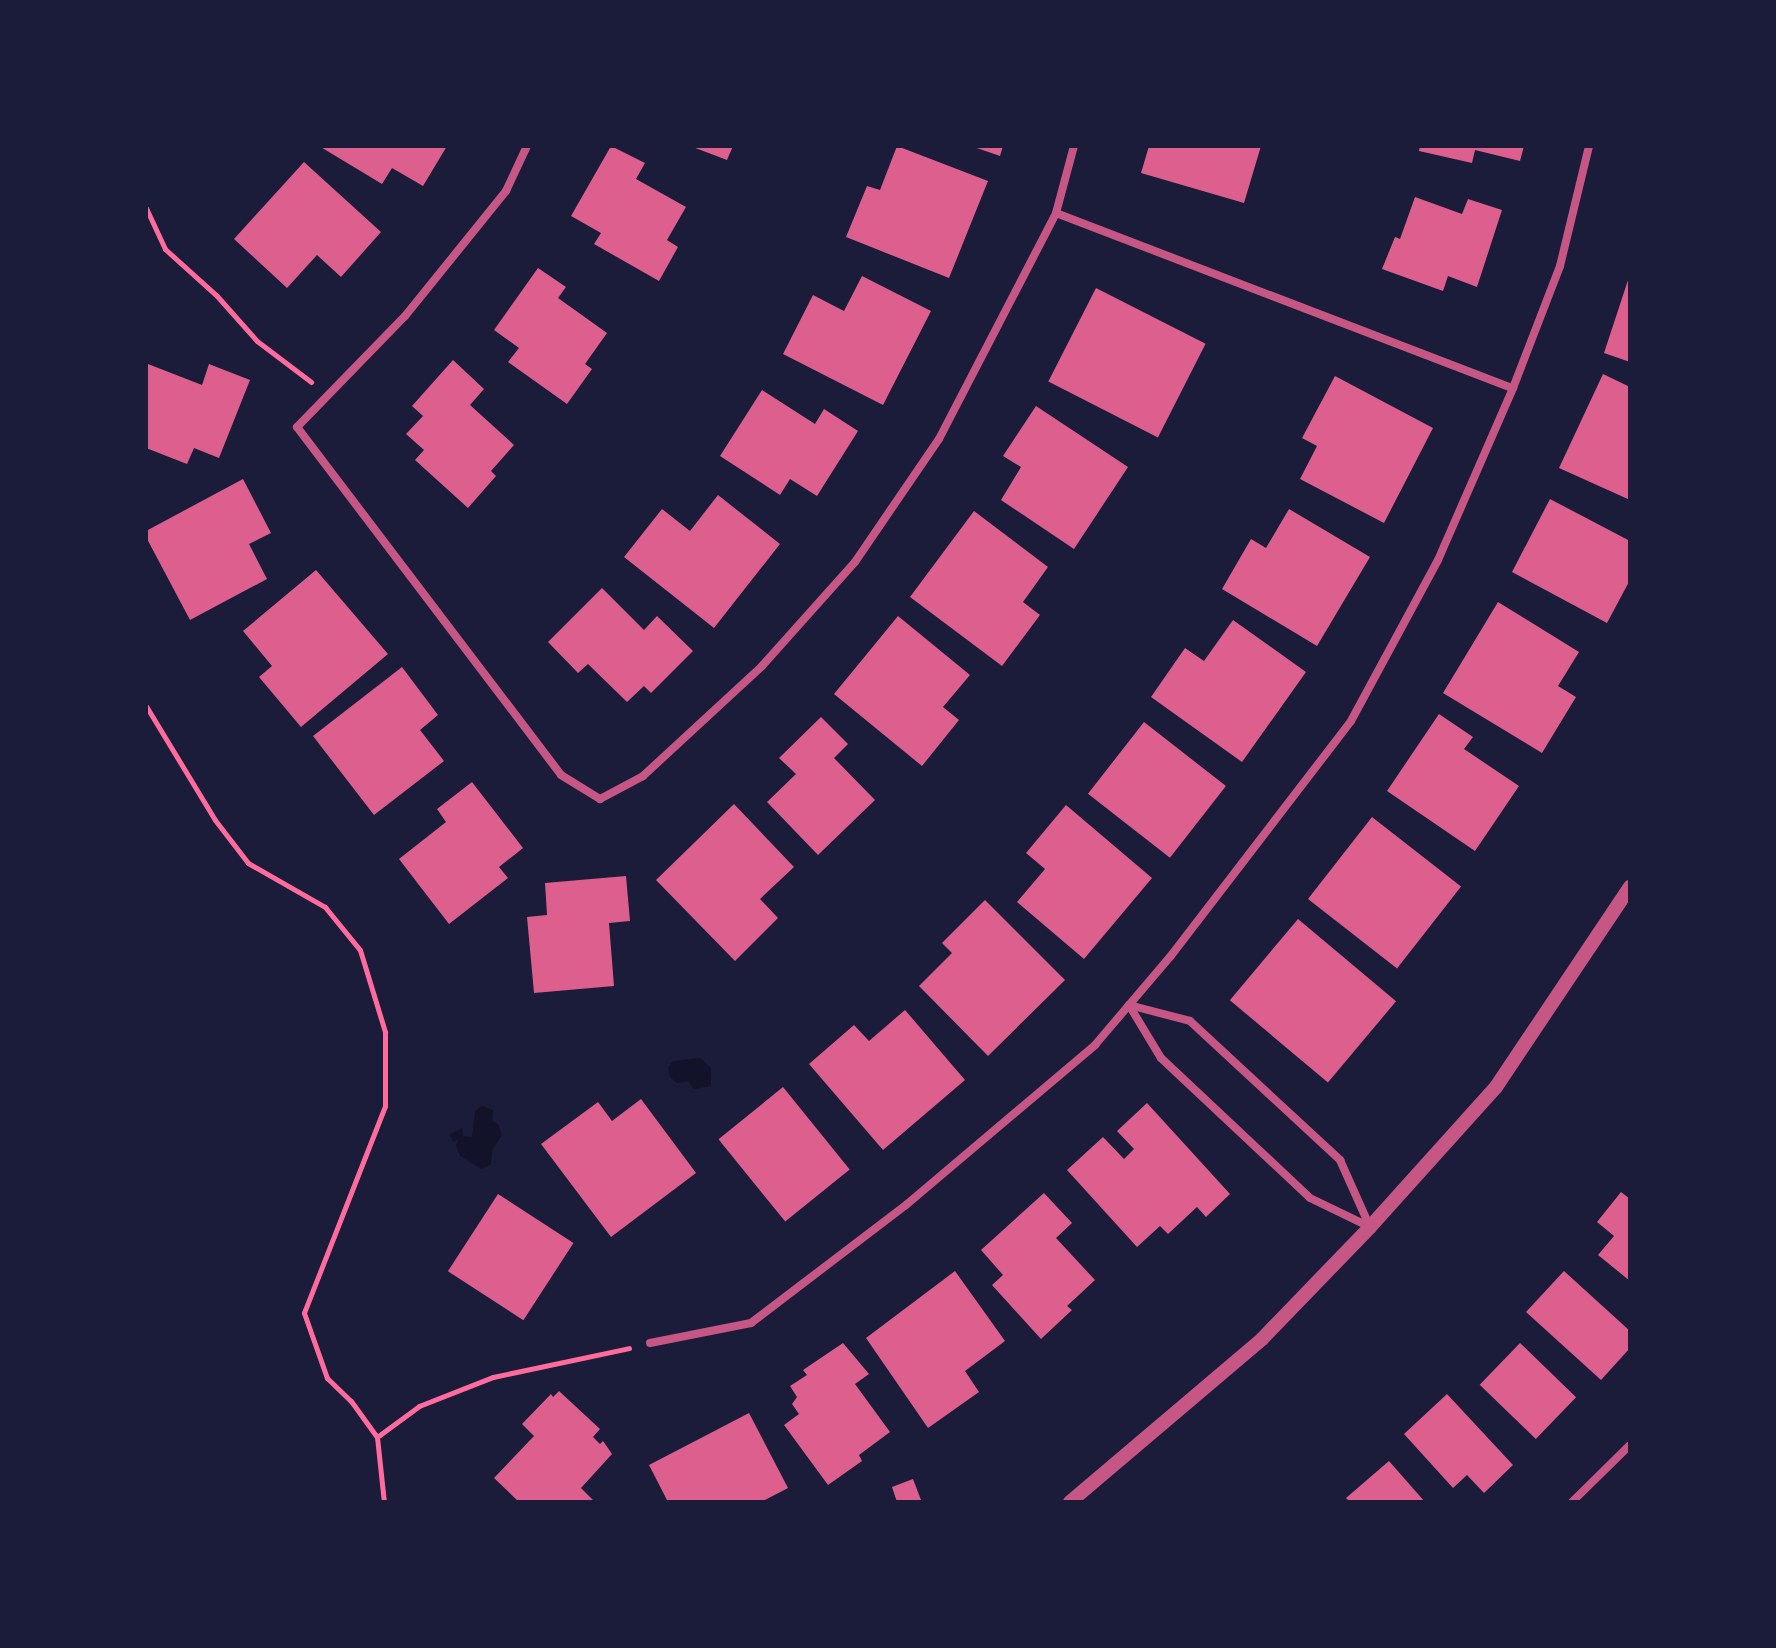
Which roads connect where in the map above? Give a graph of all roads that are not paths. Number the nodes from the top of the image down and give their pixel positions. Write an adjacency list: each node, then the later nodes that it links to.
1 (527, 146): 4 (street)
2 (1074, 146): 4 (street)
3 (1589, 146): 5 (street)
4 (1056, 213): 5 (street)
5 (1513, 388): 7 (street)
6 (1628, 894): 8 (street)
7 (1129, 1005): 8 (street); 8 (street); 9 (street)
8 (1370, 1227): 11 (street)
9 (650, 1343)
10 (1630, 1445): 12 (street)
11 (1070, 1502)
12 (1572, 1502)

